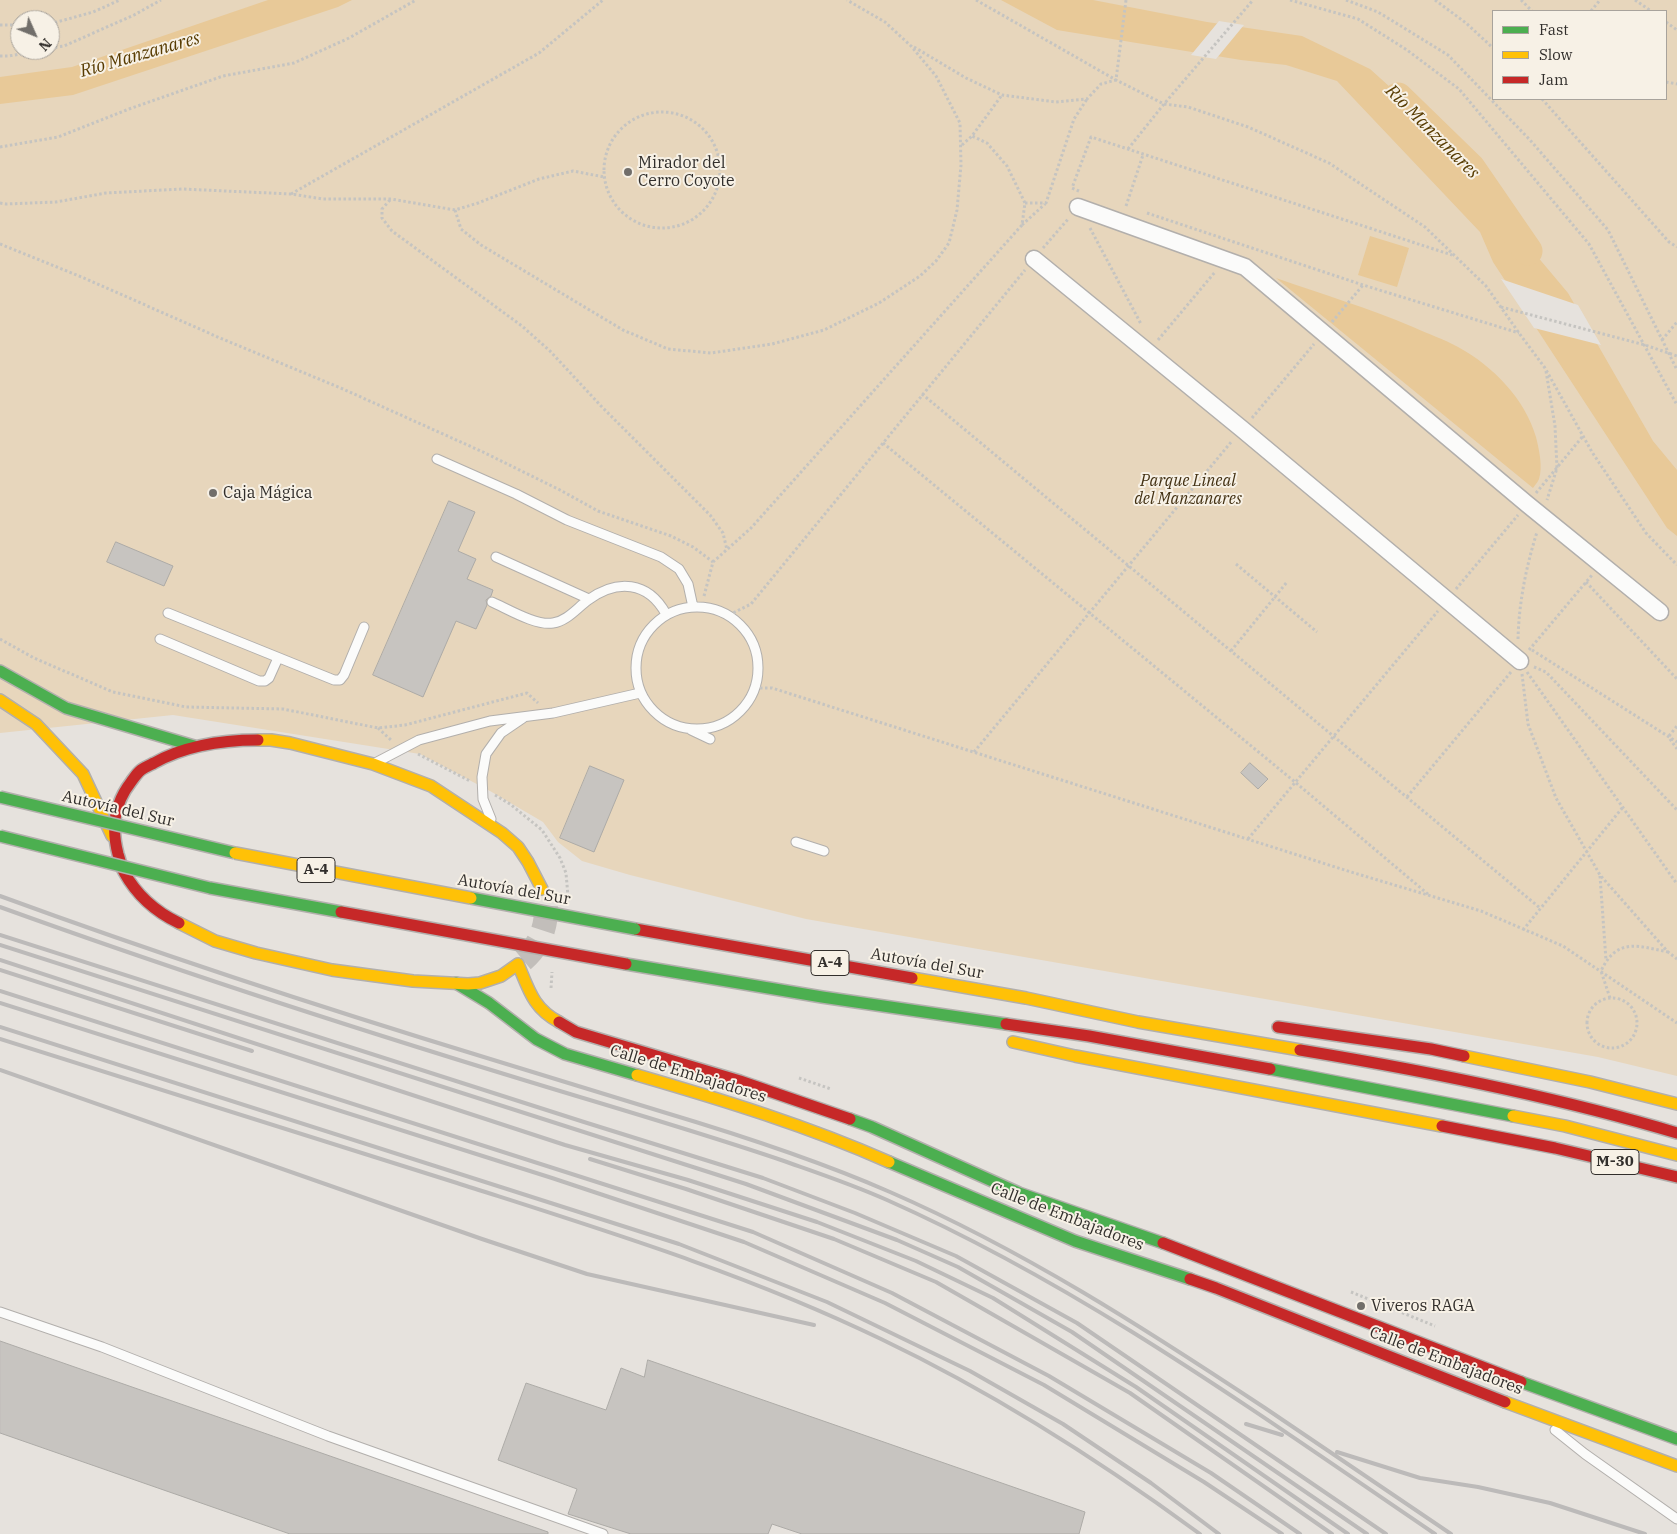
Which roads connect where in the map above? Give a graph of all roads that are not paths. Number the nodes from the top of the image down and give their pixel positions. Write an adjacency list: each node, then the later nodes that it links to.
1 (1080, 199): 8 (street)
2 (1034, 258): 13 (street)
3 (437, 459): 7 (lane)
4 (496, 556): 5 (lane)
5 (589, 599): 6 (lane); 10 (lane)
6 (492, 602)
7 (697, 606): 10 (lane); 19 (lane)
8 (1660, 612)
9 (168, 613): 14 (lane)
10 (666, 614): 16 (lane)
11 (364, 627): 14 (lane)
12 (160, 639): 14 (lane)
13 (1525, 655)
14 (278, 658)
15 (0, 670): 21 (main road)
16 (640, 693): 18 (lane); 19 (lane)
17 (0, 700): 26 (main road)
18 (527, 716): 22 (lane); 24 (lane)
19 (689, 729): 20 (lane)
20 (710, 740)
21 (194, 746): 22 (main road); 26 (main road)
22 (372, 764): 24 (main road)
23 (0, 797): 32 (main road, Autovía del Sur / A-4, bridge)
24 (495, 828): 29 (main road)
25 (0, 836): 31 (main road, A-4, bridge)
26 (114, 839): 30 (main road)
27 (796, 842): 28 (lane)
28 (824, 851)
29 (542, 890)
30 (456, 983): 45 (main road, Calle de Embajadores); 46 (main road, Calle de Embajadores)
31 (822, 997): 35 (main road); 40 (main road)
32 (1026, 998): 33 (main road); 38 (main road)
33 (1104, 1004)
34 (1268, 1026): 37 (main road)
35 (958, 1029)
36 (997, 1038): 39 (main road)
37 (1677, 1104)
38 (1677, 1133)
39 (1555, 1148): 41 (main road, M-30); 42 (main road)
40 (1677, 1155)
41 (1677, 1177)
42 (1633, 1178)
43 (0, 1312): 52 (lane)
44 (1448, 1367): 45 (main road)
45 (1424, 1369): 48 (main road, Calle de Embajadores)
46 (1493, 1372): 47 (main road); 49 (main road, Calle de Embajadores)
47 (1479, 1378)
48 (1534, 1413): 50 (main road, Calle de Embajadores); 51 (lane)
49 (1677, 1439)
50 (1677, 1466)
51 (1677, 1519)
52 (603, 1534)

